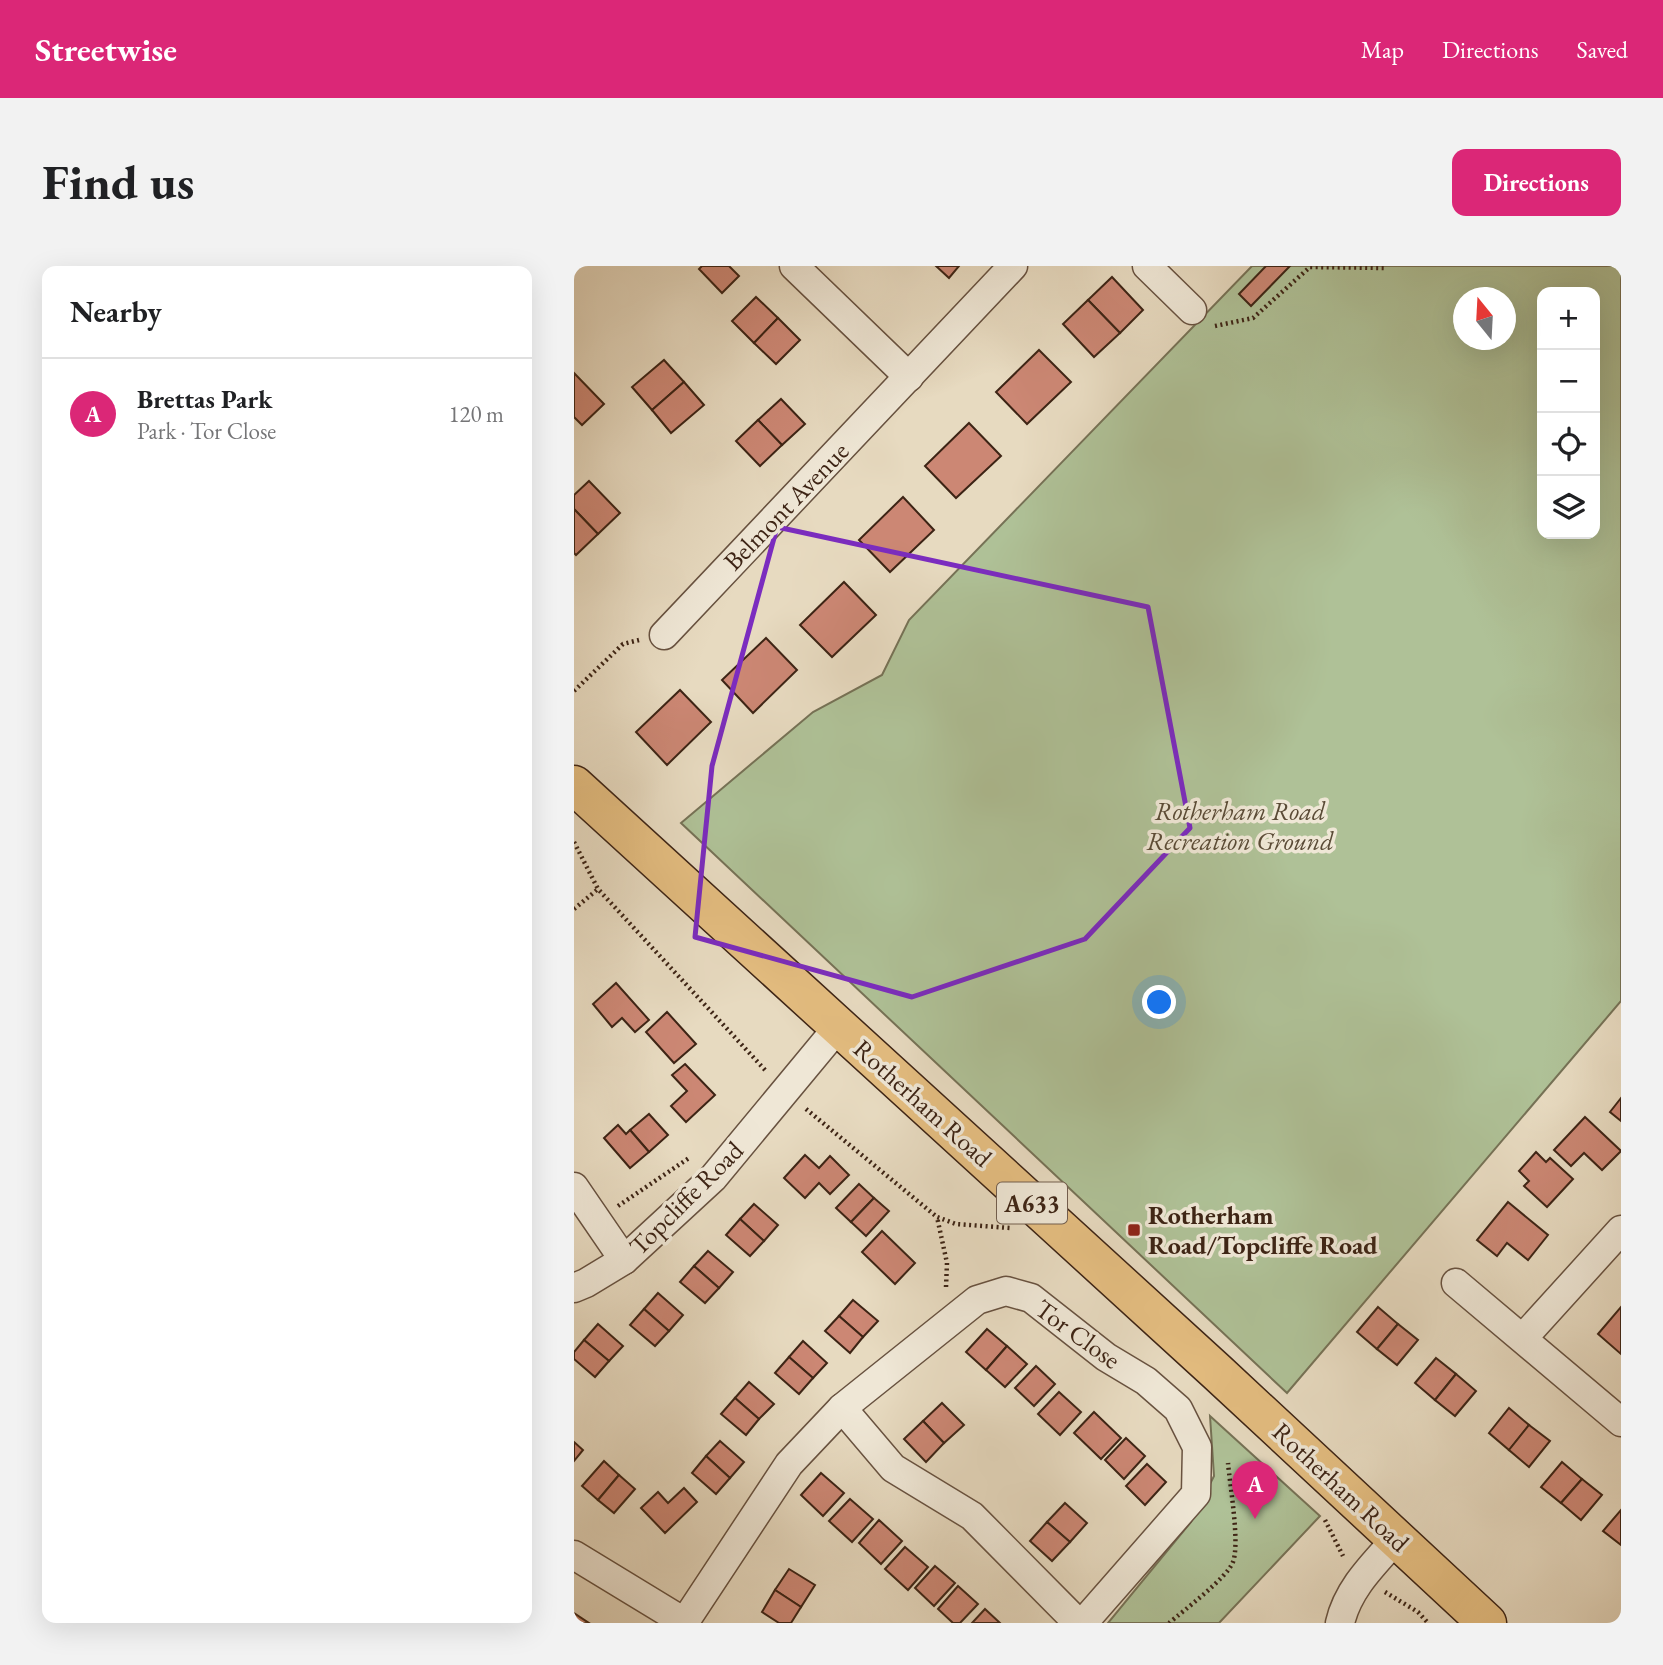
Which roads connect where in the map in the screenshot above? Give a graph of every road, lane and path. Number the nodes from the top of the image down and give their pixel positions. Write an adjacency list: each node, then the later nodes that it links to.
1 (794, 266): 6 (street)
2 (1013, 266): 6 (street, Belmont Avenue)
3 (1147, 266): 5 (street)
4 (1385, 266): 5 (path)
5 (1192, 310)
6 (909, 377): 7 (street, Belmont Avenue)
7 (664, 635): 8 (path)
8 (574, 691)
9 (574, 785): 13 (main road, Rotherham Road / A633)
10 (574, 842): 11 (path)
11 (598, 888): 12 (path); 14 (path)
12 (574, 909)
13 (839, 1026): 14 (street, Topcliffe Road); 17 (main road, Rotherham Road / A633)
14 (785, 1091): 19 (path); 21 (street, Topcliffe Road)
15 (691, 1157): 18 (path, Topcliffe Road)
16 (574, 1187): 18 (street)
17 (1037, 1207): 19 (path); 29 (main road, Rotherham Road / A633)
18 (590, 1211): 21 (street)
19 (937, 1217): 24 (path)
20 (1621, 1230): 25 (street)
21 (624, 1260): 23 (street, Topcliffe Road)
22 (1456, 1283): 25 (street)
23 (574, 1288)
24 (937, 1332): 26 (street, Tor Close); 34 (street, Tor Close)
25 (1523, 1338): 27 (street)
26 (842, 1408): 32 (street, Tor Close); 33 (street)
27 (1621, 1422)
28 (1323, 1518): 31 (path)
29 (1397, 1538): 31 (street); 37 (main road, Rotherham Road / A633)
30 (574, 1555): 32 (street)
31 (1359, 1579): 35 (street); 36 (path)
32 (684, 1622)
33 (1078, 1623)
34 (1083, 1623)
35 (1340, 1623)
36 (1428, 1623)
37 (1487, 1623)

